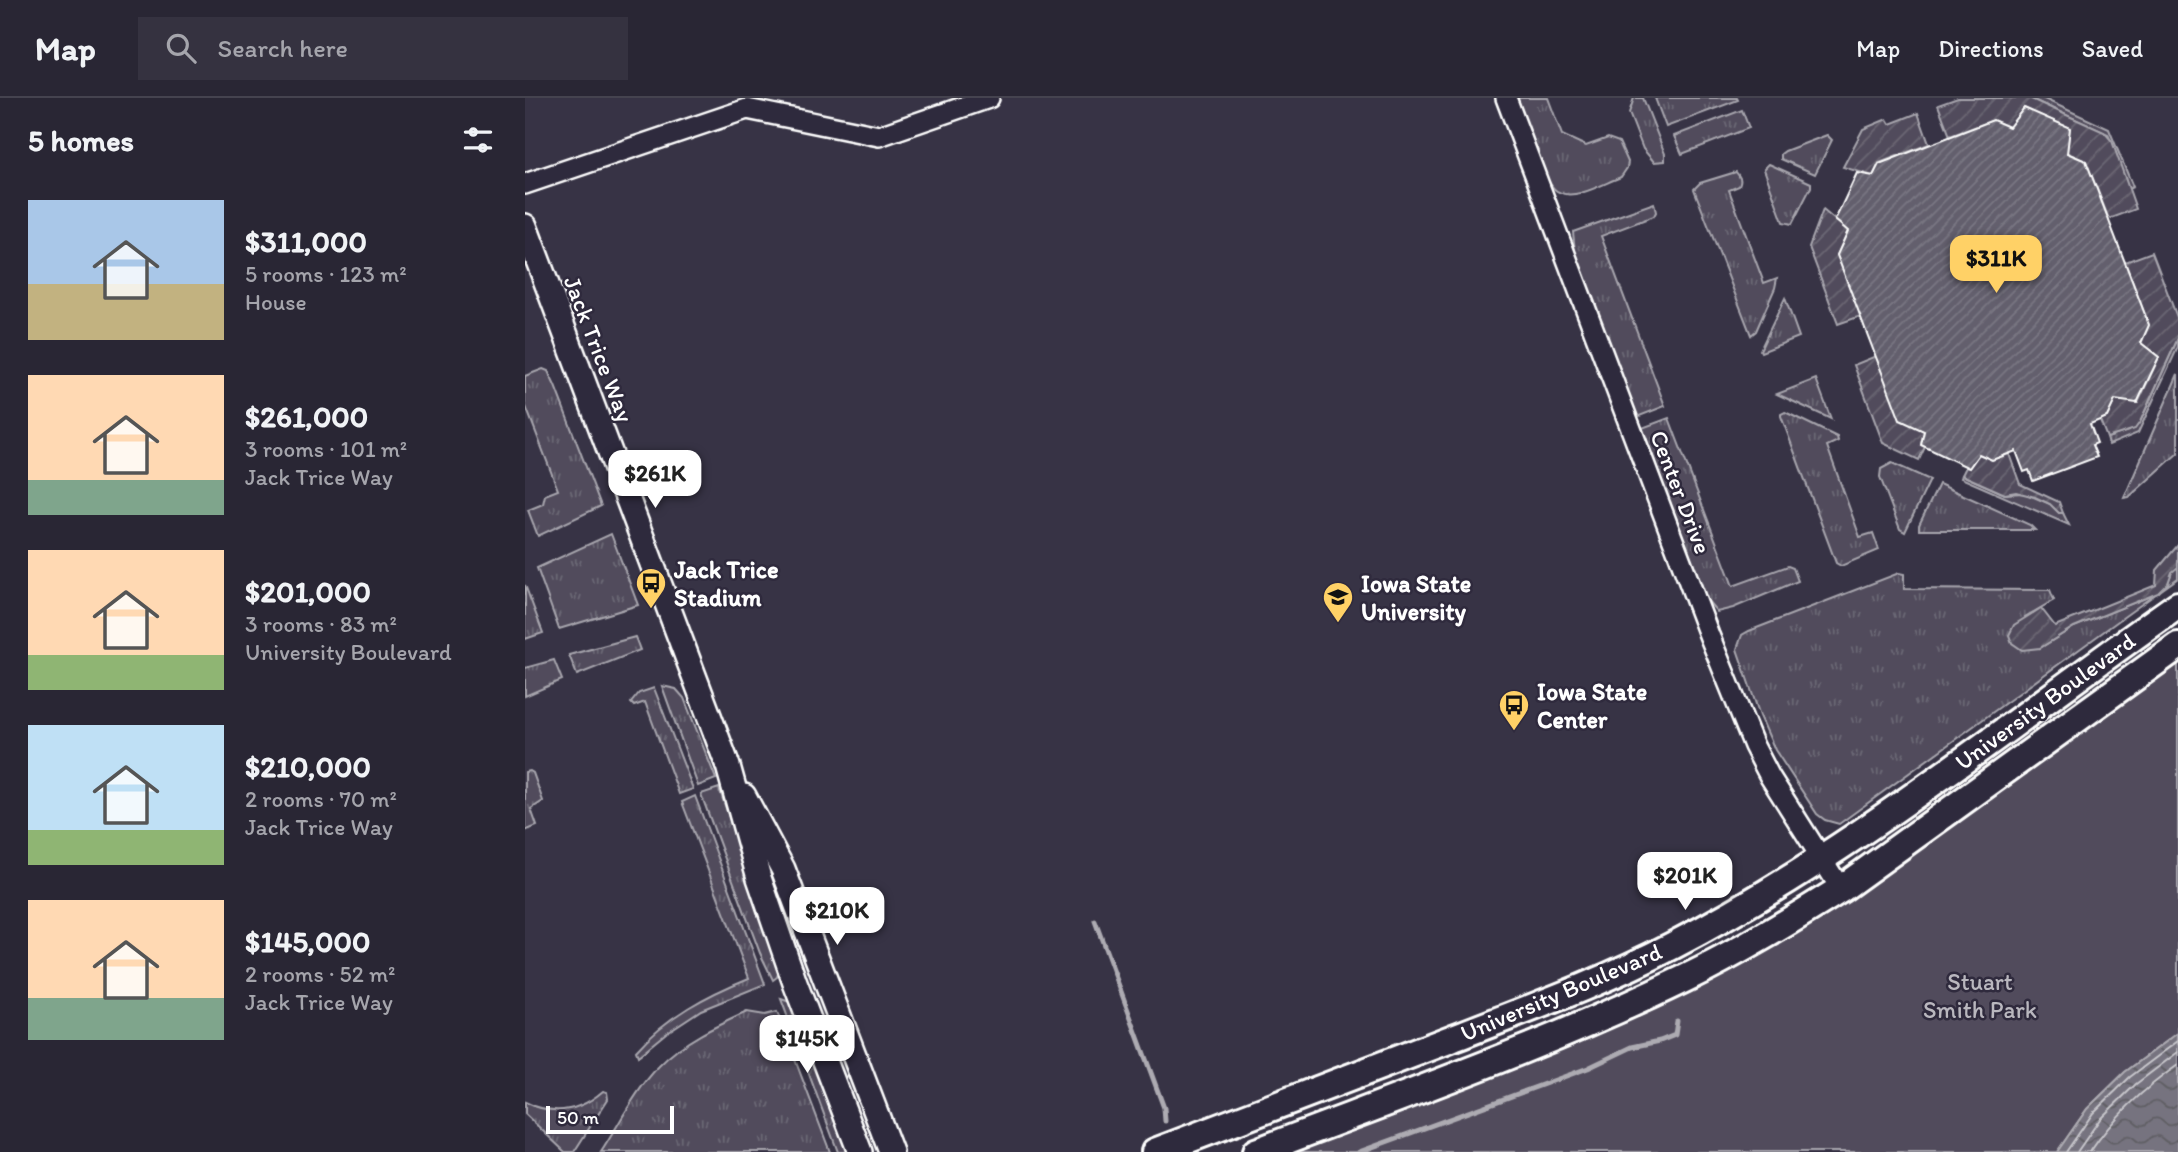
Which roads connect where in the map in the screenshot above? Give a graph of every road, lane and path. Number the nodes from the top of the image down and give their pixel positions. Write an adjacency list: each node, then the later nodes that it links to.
1 (989, 98): 3 (street)
2 (1506, 98): 8 (street, Center Drive)
3 (525, 184)
4 (525, 226): 7 (street, Jack Trice Way)
5 (2178, 605): 8 (main road, University Boulevard)
6 (2178, 646): 9 (main road, University Boulevard)
7 (728, 766): 10 (street, Jack Trice Way); 11 (street, Jack Trice Way)
8 (1822, 859): 9 (street, Center Drive); 12 (main road, University Boulevard)
9 (1841, 889): 13 (main road, University Boulevard)
10 (859, 1152)
11 (891, 1152)
12 (1155, 1152)
13 (1256, 1152)

